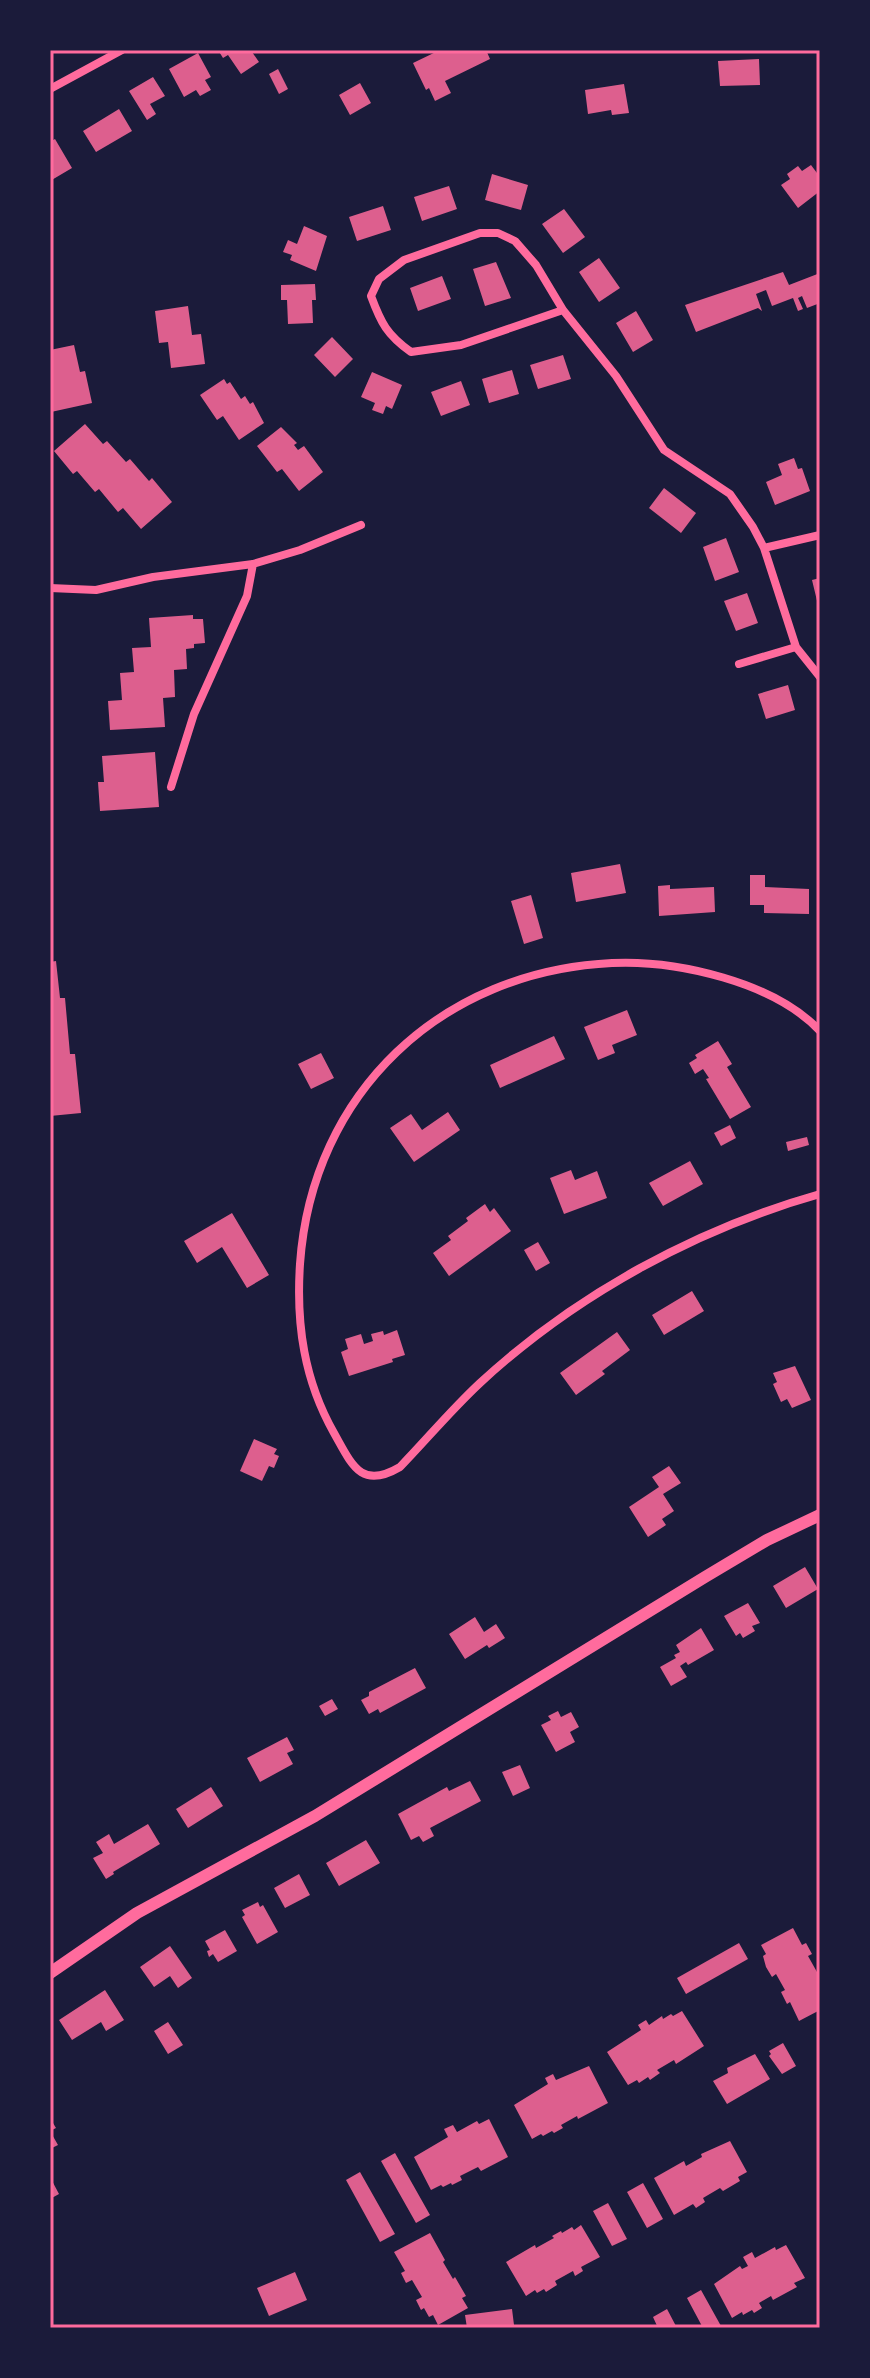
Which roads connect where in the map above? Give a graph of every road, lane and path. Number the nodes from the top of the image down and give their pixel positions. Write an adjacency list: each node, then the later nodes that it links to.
1 (122, 50): 2 (street)
2 (50, 89)
3 (563, 310): 3 (street); 6 (street)
4 (361, 525): 7 (street)
5 (820, 535): 6 (street)
6 (764, 548): 9 (street)
7 (253, 564): 8 (street); 12 (street)
8 (50, 588)
9 (796, 647): 10 (street); 11 (street)
10 (739, 664)
11 (820, 677)
12 (171, 787)
13 (820, 1031): 14 (street)
14 (820, 1194)
15 (820, 1515): 16 (street)
16 (50, 1973)

